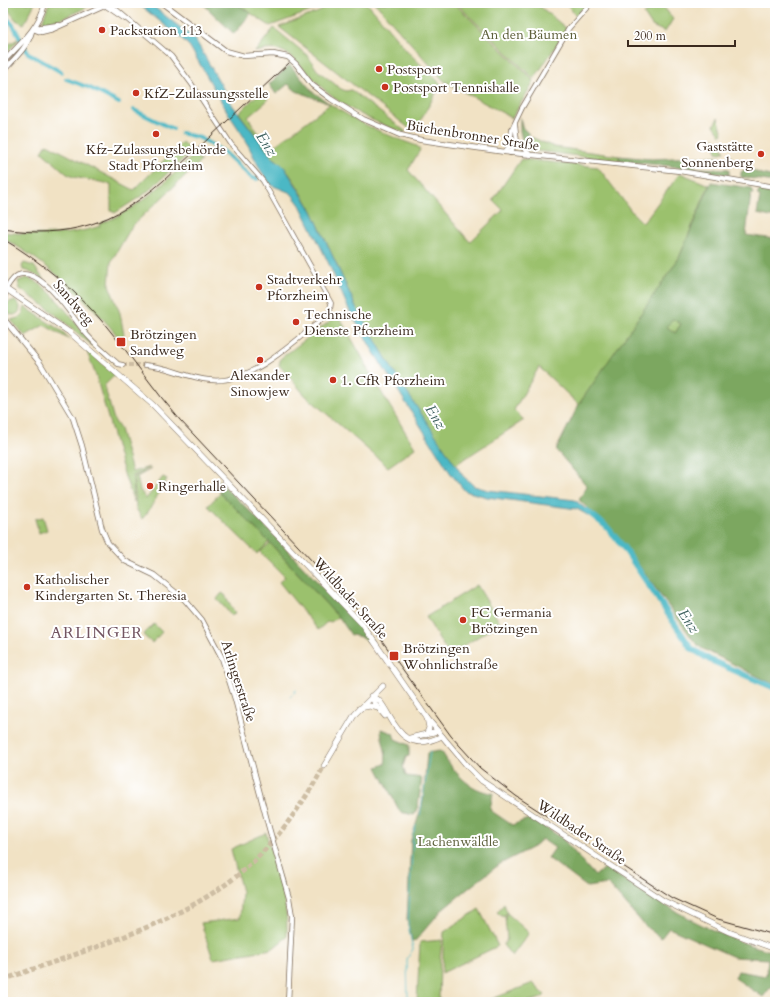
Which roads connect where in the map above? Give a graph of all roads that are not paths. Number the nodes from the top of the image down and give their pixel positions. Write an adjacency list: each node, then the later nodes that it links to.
1 (44, 3): 5 (main road)
2 (162, 3): 11 (main road, Büchenbronner Straße)
3 (591, 3): 9 (street)
4 (108, 4): 5 (main road); 18 (street)
5 (33, 29): 6 (main road)
6 (19, 49): 7 (main road); 8 (main road)
7 (3, 62)
8 (3, 71)
9 (515, 123): 10 (street); 11 (street)
10 (517, 142): 11 (street); 12 (main road)
11 (508, 153): 12 (main road, Büchenbronner Straße)
12 (532, 156): 13 (main road, Büchenbronner Straße)
13 (775, 187)
14 (4, 289): 15 (main road); 17 (street, Sandweg); 23 (main road, Wildbader Straße)
15 (3, 302)
16 (3, 318): 30 (main road, Arlingerstraße)
17 (123, 365)
18 (147, 365)
19 (383, 686): 20 (main road)
20 (371, 696): 21 (main road); 22 (main road); 24 (main road)
21 (378, 708): 22 (main road); 24 (main road)
22 (359, 709): 28 (main road)
23 (427, 718): 25 (main road, Wildbader Straße); 26 (main road)
24 (391, 721): 27 (main road)
25 (440, 733): 26 (main road); 27 (main road); 29 (main road, Wildbader Straße)
26 (426, 735): 27 (main road)
27 (409, 738)
28 (324, 766)
29 (775, 949)
30 (288, 1002)

